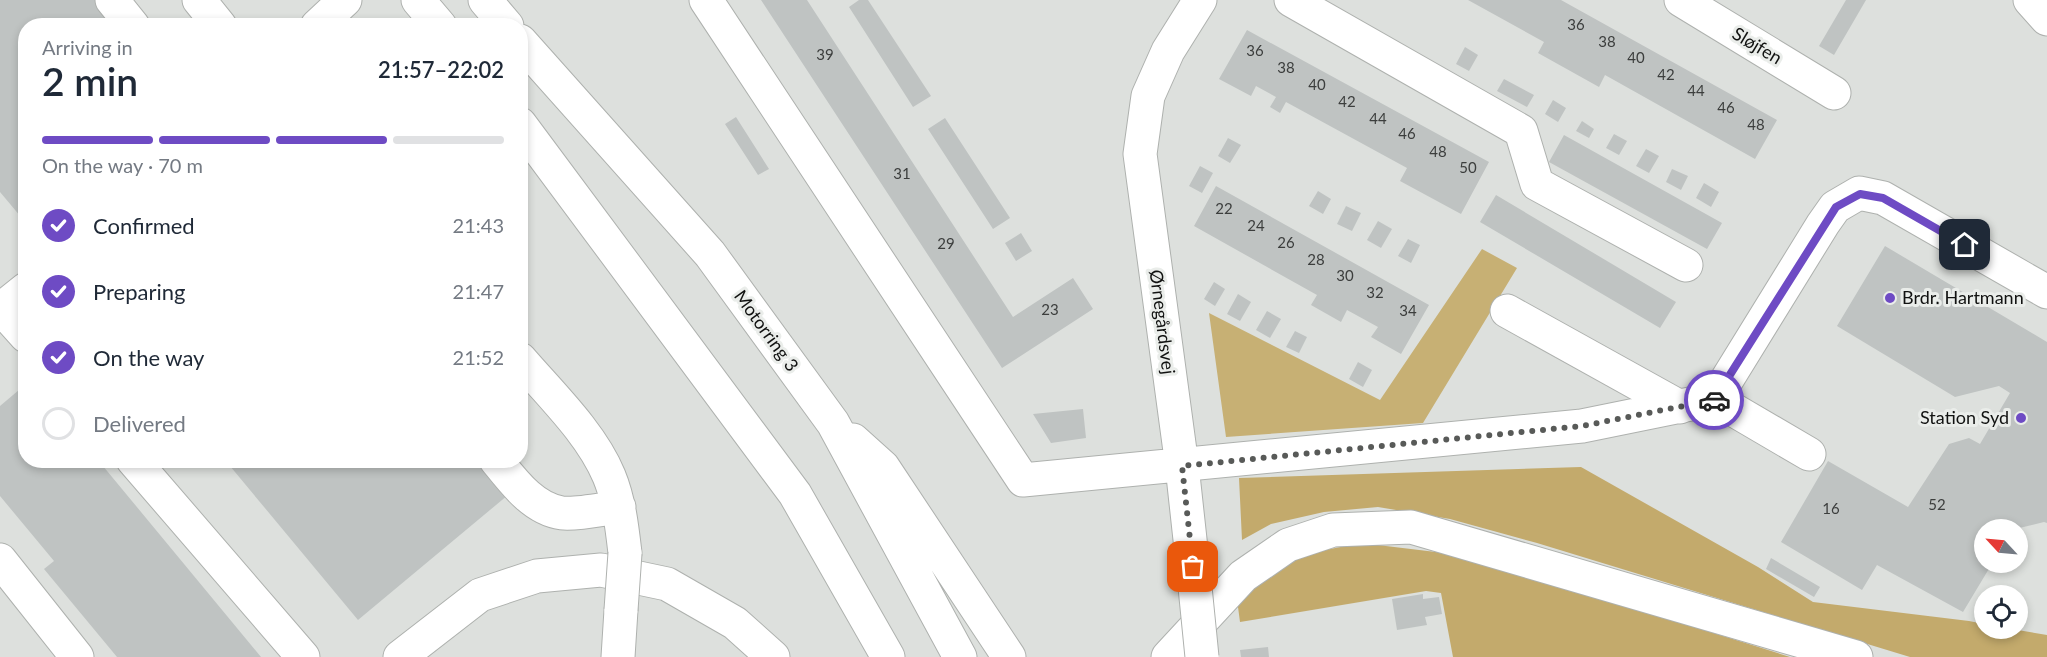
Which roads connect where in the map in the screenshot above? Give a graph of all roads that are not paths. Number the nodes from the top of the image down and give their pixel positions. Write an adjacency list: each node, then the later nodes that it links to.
1 (112, 0): 11 (main road)
2 (199, 0): 12 (main road)
3 (345, 0): 13 (main road)
4 (418, 0): 14 (main road)
5 (485, 0): 15 (main road)
6 (706, 0): 30 (main road)
7 (1200, 0): 30 (main road, Ørnegårdsvej)
8 (1291, 0): 20 (main road)
9 (1681, 0): 18 (main road, Sløjfen)
10 (2030, 0): 16 (main road)
11 (127, 18)
12 (214, 18)
13 (325, 18)
14 (434, 18)
15 (500, 18)
16 (2047, 19)
17 (528, 50): 28 (main road, Motorring 3)
18 (1834, 93)
19 (528, 135): 40 (main road)
20 (1686, 265)
21 (2047, 292): 26 (main road)
22 (7, 303): 24 (main road)
23 (1507, 311): 27 (main road)
24 (18, 322)
25 (528, 369): 33 (main road)
26 (1715, 399): 27 (main road); 29 (main road)
27 (1680, 406): 30 (main road)
28 (833, 423): 41 (main road, Motorring 3); 42 (main road)
29 (1809, 454)
30 (1182, 466): 44 (main road, Ørnegårdsvej, bridge)
31 (140, 468): 36 (main road)
32 (502, 468): 33 (main road)
33 (619, 507): 38 (main road, bridge)
34 (0, 561): 35 (main road)
35 (77, 657)
36 (303, 657)
37 (400, 657): 39 (main road)
38 (618, 657)
39 (773, 657)
40 (888, 657)
41 (960, 657)
42 (1009, 657)
43 (1168, 657): 45 (main road)
44 (1202, 657)
45 (1856, 657)

